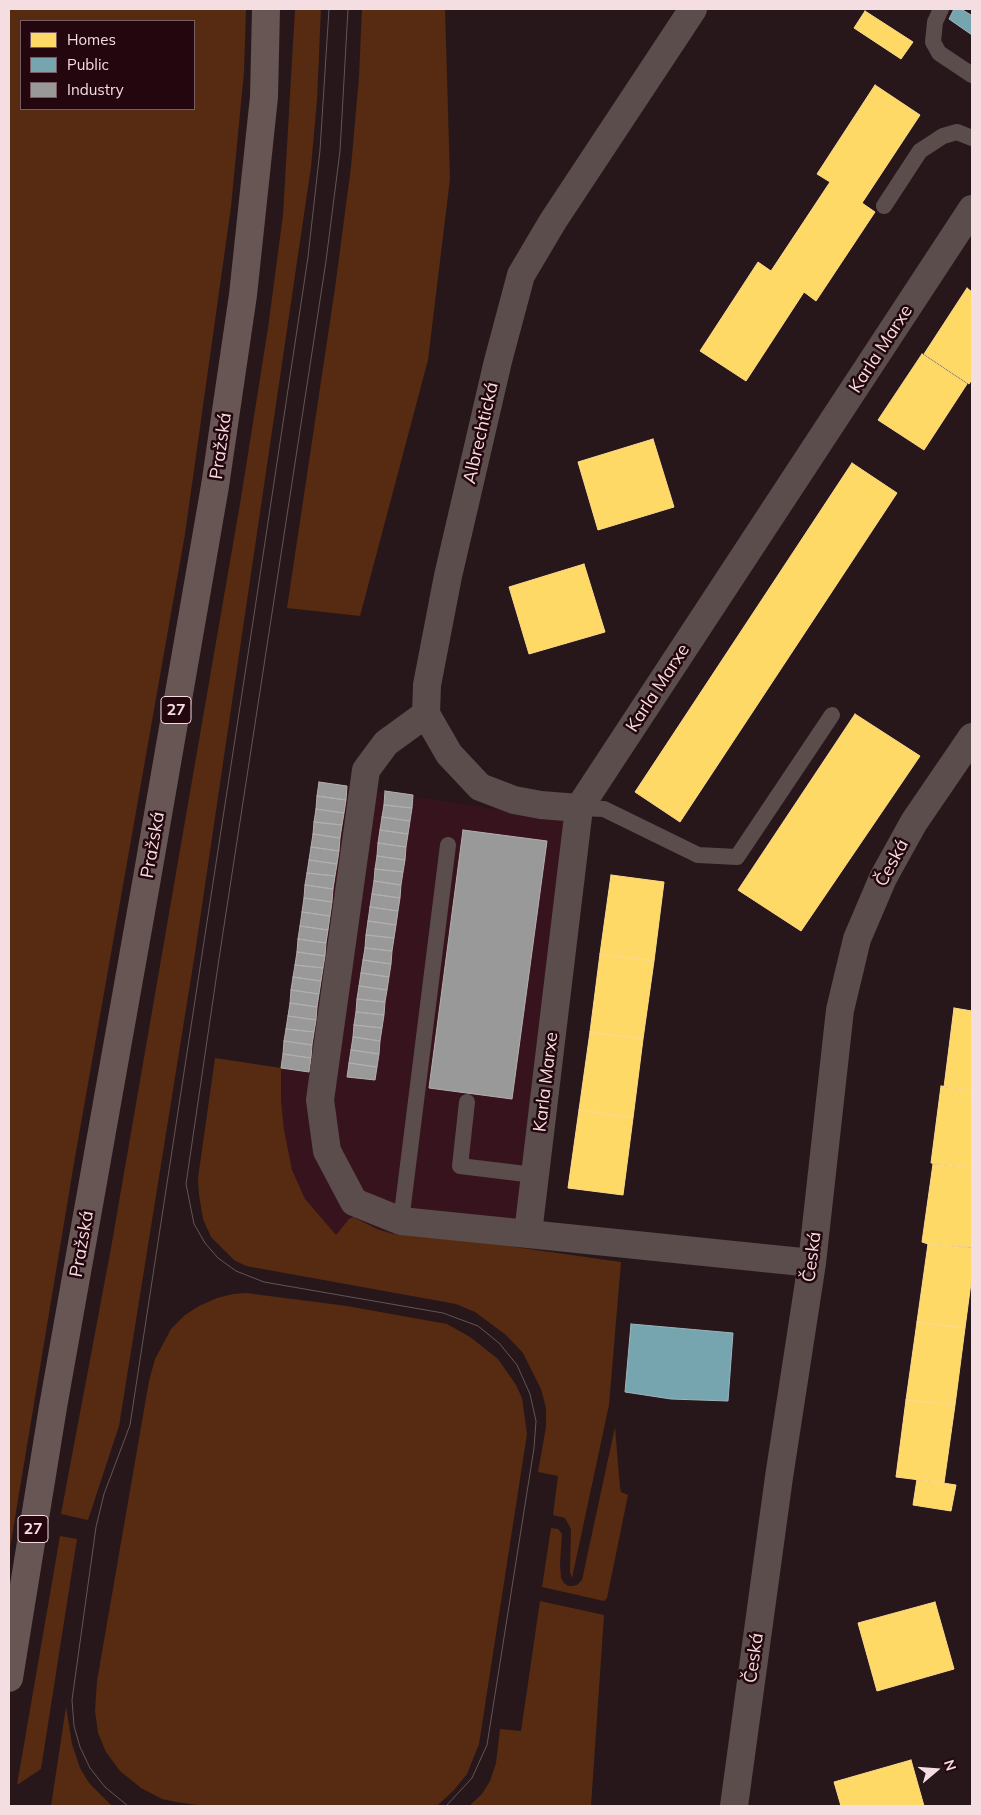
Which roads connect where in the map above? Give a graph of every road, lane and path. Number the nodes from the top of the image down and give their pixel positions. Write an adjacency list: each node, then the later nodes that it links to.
1 (266, 9): 18 (main road, Pražská / 27)
2 (693, 9): 8 (street, Albrechtická)
3 (941, 9): 4 (lane)
4 (972, 75)
5 (972, 138): 6 (lane)
6 (884, 206)
7 (972, 209): 11 (street, Karla Marxe)
8 (426, 714): 11 (street); 15 (street)
9 (832, 715): 11 (lane)
10 (972, 737): 17 (street, Česká)
11 (579, 808): 14 (street, Karla Marxe)
12 (448, 845): 15 (lane)
13 (467, 1102): 14 (lane)
14 (534, 1175): 16 (street, Karla Marxe)
15 (401, 1221): 16 (street)
16 (528, 1233): 17 (street)
17 (812, 1263): 19 (street, Česká)
18 (9, 1678)
19 (734, 1806)

